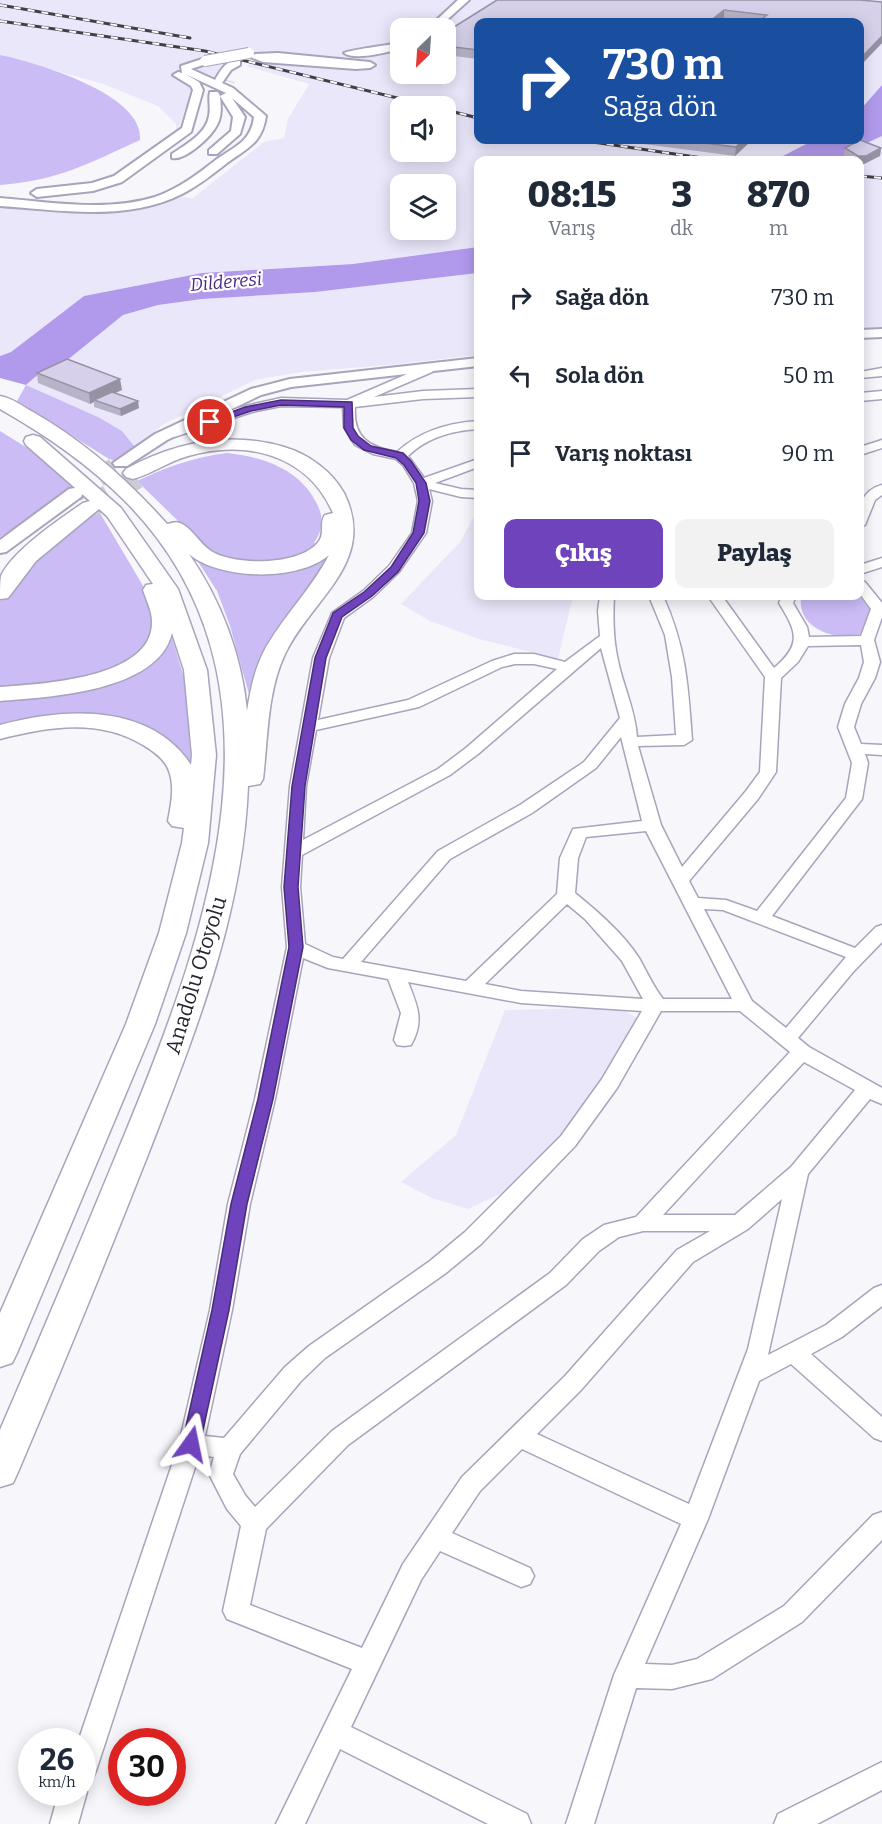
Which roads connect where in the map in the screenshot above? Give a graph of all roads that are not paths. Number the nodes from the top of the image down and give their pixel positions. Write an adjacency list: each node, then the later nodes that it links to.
1 (452, 0): 3 (main road)
2 (464, 0): 4 (main road)
3 (433, 18)
4 (444, 18)
5 (390, 51): 7 (main road, bridge)
6 (259, 58): 6 (main road); 8 (main road)
7 (202, 60): 14 (main road); 15 (main road)
8 (225, 81)
9 (202, 160): 10 (main road)
10 (166, 164)
11 (183, 174): 15 (main road)
12 (129, 187): 14 (main road)
13 (0, 193): 14 (main road)
14 (32, 194)
15 (0, 201)
16 (882, 333): 17 (main road)
17 (864, 334)
18 (474, 363): 19 (main road)
19 (428, 369): 26 (street); 30 (main road)
20 (882, 372): 21 (street)
21 (864, 374)
22 (474, 393): 26 (street)
23 (864, 397): 24 (street)
24 (880, 398)
25 (0, 401): 28 (highway)
26 (349, 404): 30 (street); 33 (street)
27 (0, 421): 28 (highway)
28 (25, 424): 37 (highway, Anadolu Otoyolu)
29 (474, 425): 33 (street)
30 (161, 437): 37 (main road)
31 (882, 444): 32 (street)
32 (864, 450)
33 (400, 456): 35 (street)
34 (474, 464): 35 (street)
35 (421, 483): 38 (street); 58 (street)
36 (882, 489): 39 (street)
37 (111, 490): 37 (highway); 40 (main road); 43 (highway); 45 (highway); 56 (highway); 64 (highway, Anadolu Otoyolu); 64 (highway); 71 (highway, Anadolu Otoyolu)
38 (474, 494)
39 (864, 511)
40 (0, 548)
41 (882, 562): 42 (street)
42 (864, 569)
43 (0, 579)
44 (864, 590): 50 (street)
45 (0, 593)
46 (606, 600): 51 (street)
47 (658, 600): 60 (street)
48 (718, 600): 55 (street)
49 (787, 600): 53 (street)
50 (880, 611): 52 (street)
51 (607, 638): 54 (street); 57 (street)
52 (867, 640): 53 (street); 61 (street)
53 (803, 642): 55 (street)
54 (568, 667): 58 (street); 65 (street)
55 (773, 677): 66 (street)
56 (0, 694)
57 (628, 718): 60 (street); 74 (street)
58 (309, 727): 65 (street)
59 (0, 732): 71 (highway)
60 (629, 742): 63 (street)
61 (855, 748): 62 (street); 69 (street)
62 (882, 750)
63 (652, 825): 66 (street); 67 (street)
64 (229, 851): 93 (highway, Anadolu Otoyolu)
65 (294, 852): 72 (street)
66 (680, 880): 68 (street)
67 (566, 895): 76 (street); 77 (street)
68 (691, 903): 69 (street); 78 (street)
69 (762, 917): 73 (street)
70 (882, 932): 73 (street)
71 (170, 947): 87 (highway, Anadolu Otoyolu)
72 (296, 947): 74 (street); 91 (street)
73 (859, 956): 80 (street)
74 (348, 965): 75 (street)
75 (395, 974): 76 (street); 79 (street)
76 (471, 987): 77 (street)
77 (656, 1004): 78 (street); 92 (street)
78 (745, 1005): 80 (street)
79 (404, 1040)
80 (795, 1046): 81 (street); 83 (street)
81 (874, 1093): 82 (street)
82 (798, 1172): 84 (street); 88 (street)
83 (643, 1222): 84 (street); 96 (street)
84 (740, 1223): 90 (street)
85 (882, 1294): 86 (street)
86 (793, 1352): 88 (street); 89 (street)
87 (0, 1353)
88 (748, 1376): 94 (street)
89 (882, 1431)
90 (520, 1437): 94 (street); 97 (street)
91 (191, 1444): 92 (street); 101 (street)
92 (229, 1449): 96 (street)
93 (0, 1472)
94 (696, 1519): 100 (street)
95 (882, 1523): 100 (street)
96 (254, 1524): 99 (street)
97 (436, 1538): 98 (street); 99 (street)
98 (521, 1576)
99 (368, 1663): 102 (street)
100 (627, 1675): 108 (street)
101 (96, 1729)
102 (334, 1732): 106 (street); 107 (street)
103 (882, 1774): 109 (street)
104 (69, 1806): 105 (street)
105 (64, 1824)
106 (290, 1824)
107 (517, 1824)
108 (580, 1824)
109 (788, 1824)

